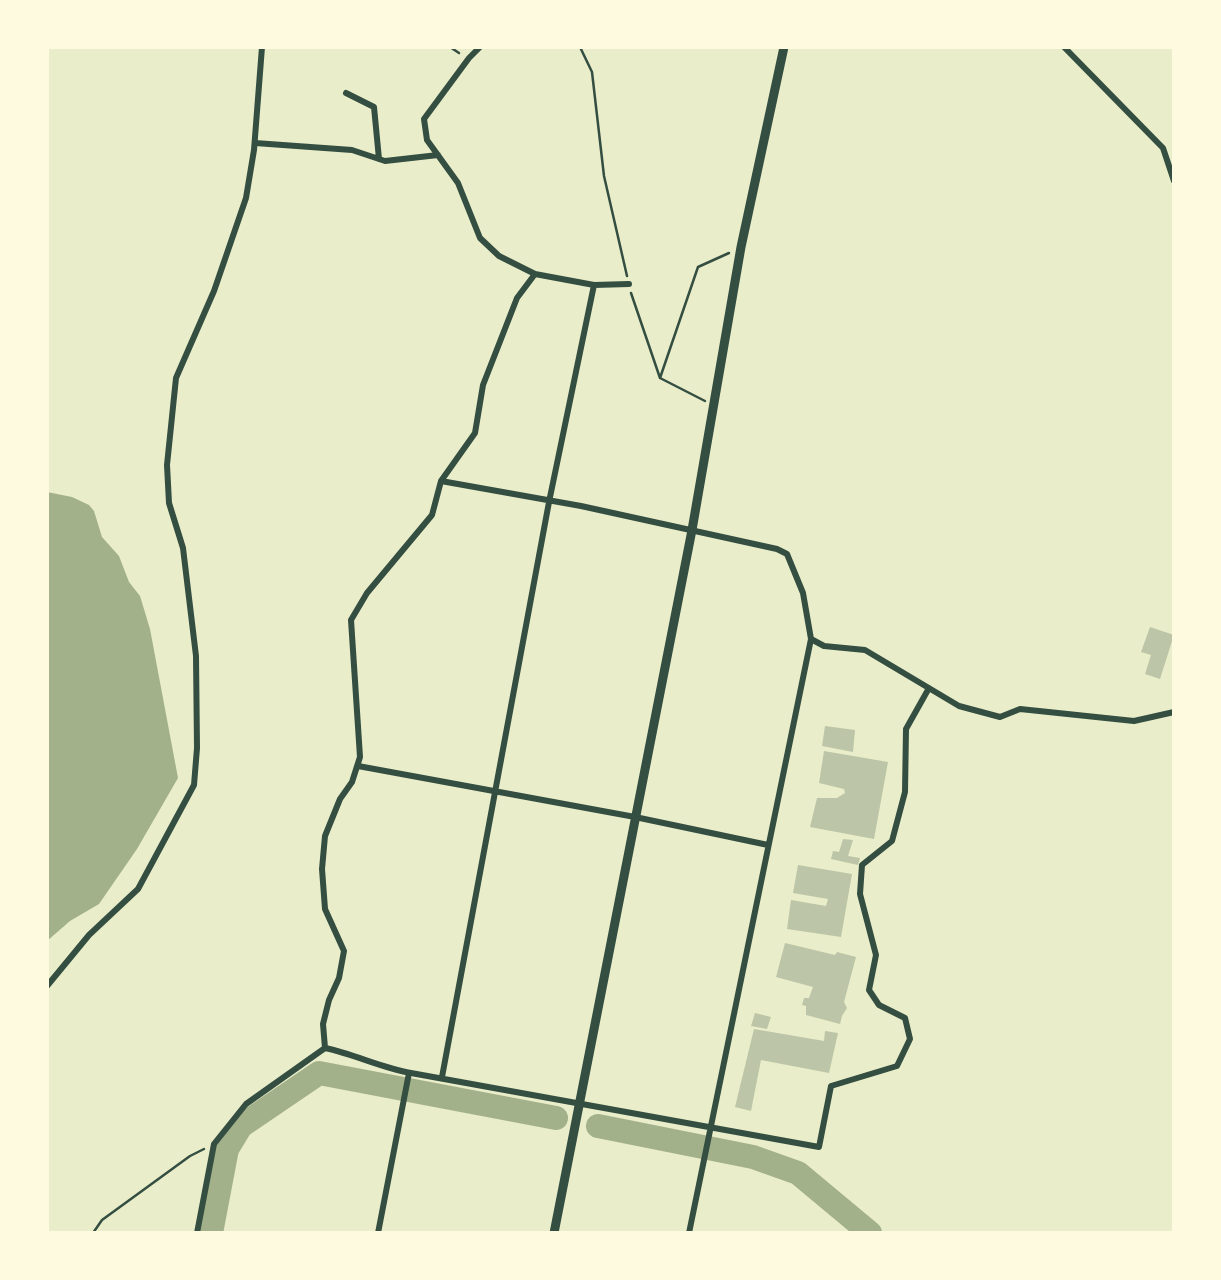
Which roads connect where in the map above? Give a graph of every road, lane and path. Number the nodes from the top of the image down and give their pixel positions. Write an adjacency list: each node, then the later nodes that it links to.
1 (262, 47): 7 (street)
2 (480, 47): 8 (street)
3 (580, 47): 13 (path)
4 (784, 47): 11 (main road)
5 (1064, 47): 10 (street)
6 (346, 93): 9 (street)
7 (255, 143): 9 (street); 27 (street)
8 (438, 155): 9 (street); 12 (street)
9 (379, 159)
10 (1174, 181)
11 (741, 247): 15 (path); 16 (main road)
12 (535, 274): 14 (street); 17 (street)
13 (629, 284): 14 (street); 15 (path)
14 (594, 285): 18 (street)
15 (660, 377): 16 (path)
16 (713, 405): 19 (main road)
17 (441, 481): 18 (street); 23 (street)
18 (550, 502): 19 (street); 24 (street)
19 (692, 530): 20 (street); 25 (main road)
20 (811, 639): 21 (street); 26 (street)
21 (929, 688): 22 (street); 32 (street)
22 (1174, 712)
23 (358, 766): 24 (street); 28 (street)
24 (497, 792): 25 (street); 30 (street)
25 (635, 817): 26 (street); 31 (main road)
26 (768, 845): 32 (street)
27 (47, 986)
28 (325, 1048): 29 (street); 33 (street)
29 (409, 1077): 30 (street); 36 (street)
30 (442, 1077): 31 (street)
31 (580, 1105): 32 (street); 37 (main road)
32 (712, 1128): 38 (street)
33 (214, 1144): 34 (path); 35 (street)
34 (93, 1233)
35 (197, 1233)
36 (378, 1233)
37 (554, 1233)
38 (689, 1233)

